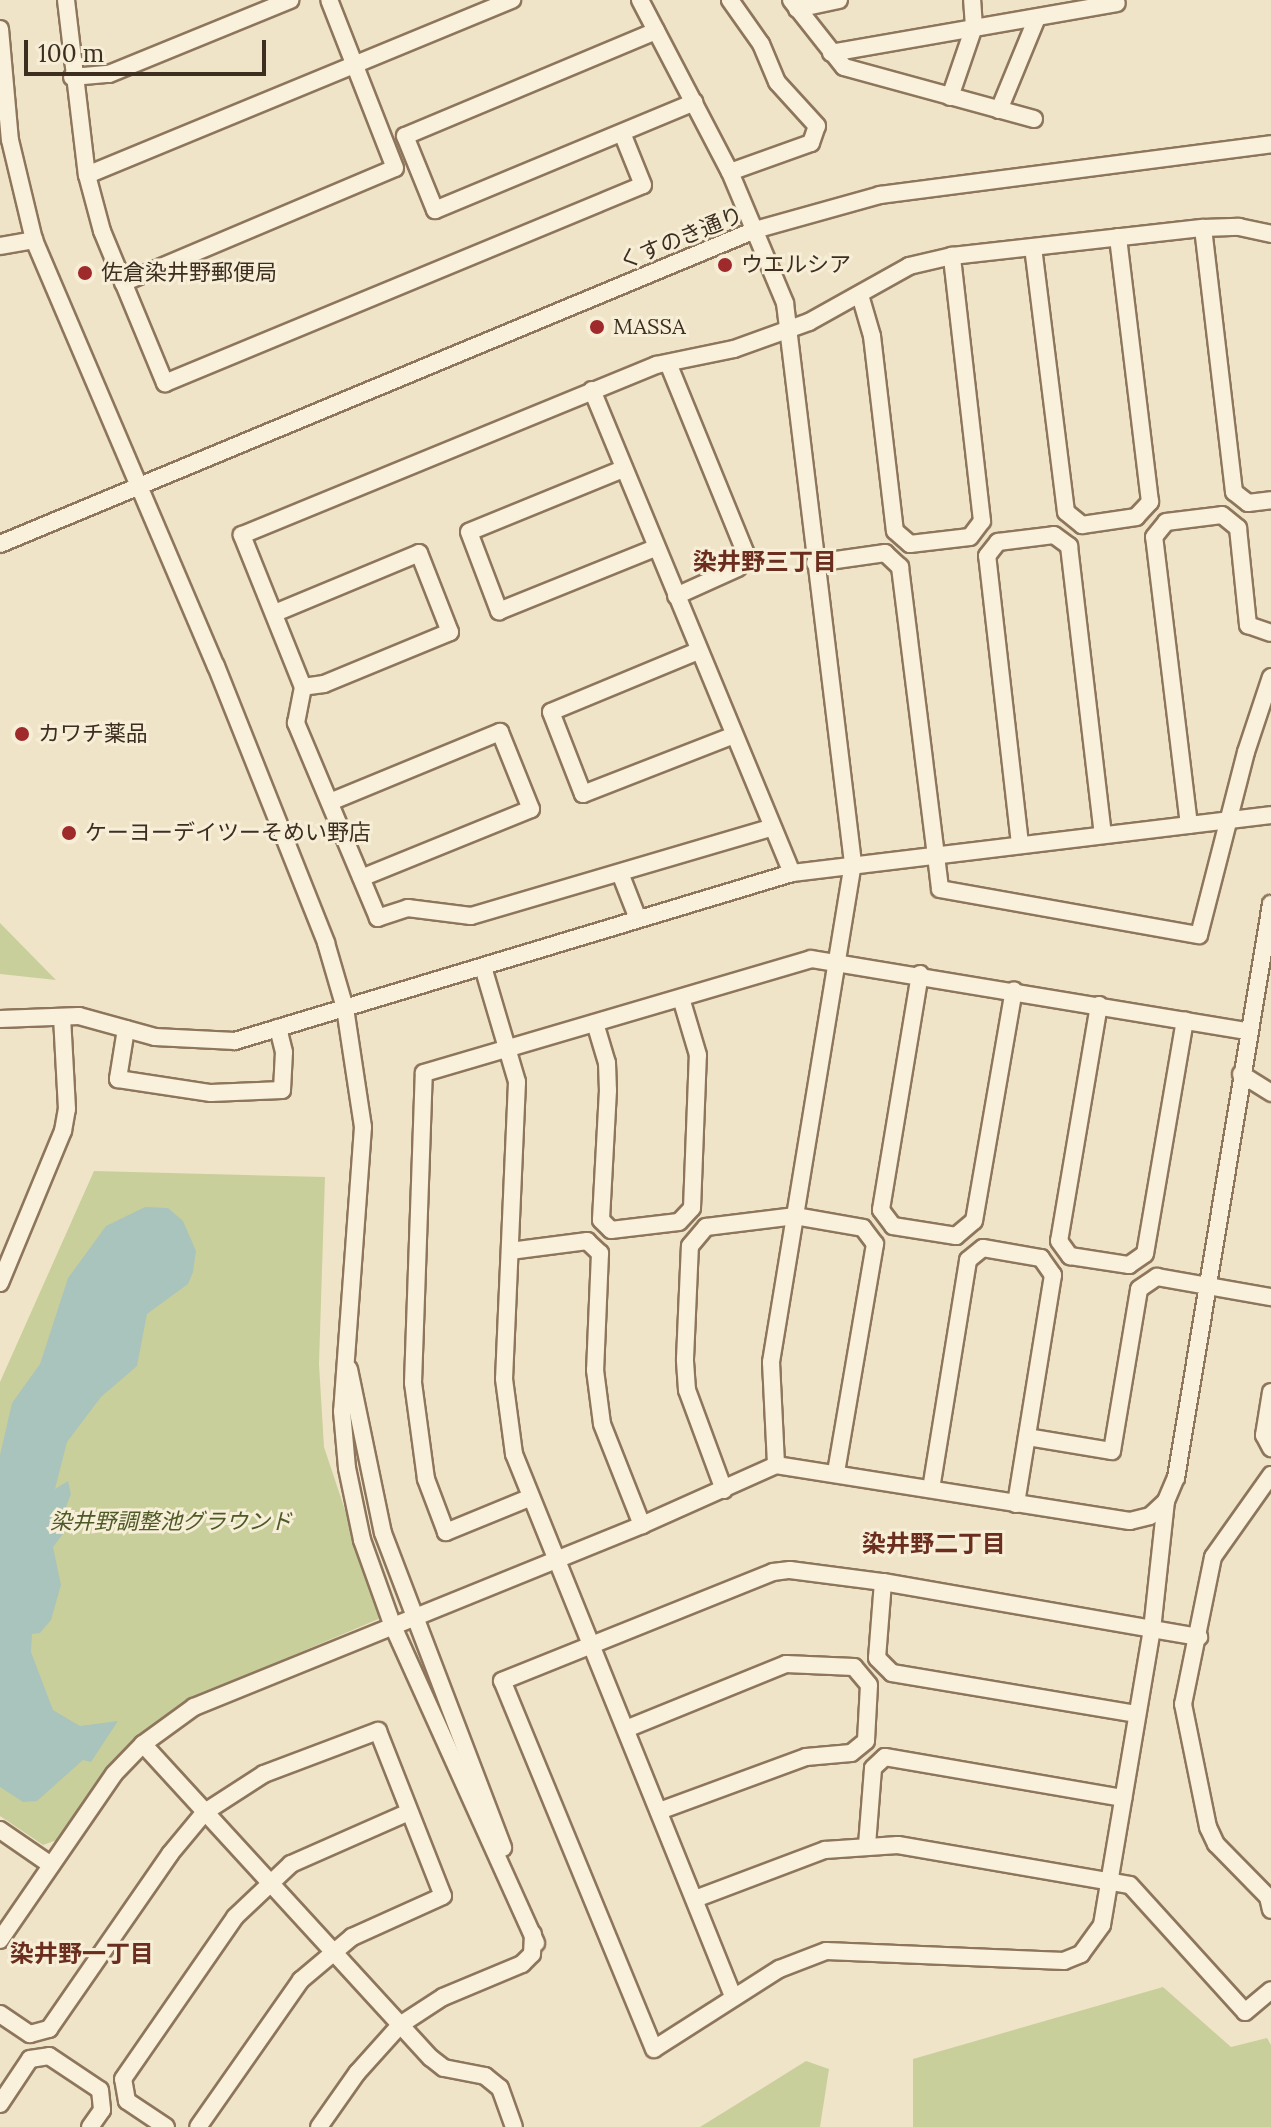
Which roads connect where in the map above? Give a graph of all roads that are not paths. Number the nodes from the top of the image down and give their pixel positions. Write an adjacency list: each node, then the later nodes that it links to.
1 (66, 0): 18 (street)
2 (290, 0): 18 (street)
3 (329, 0): 17 (street)
4 (512, 0): 17 (street)
5 (640, 0): 15 (street)
6 (730, 0): 25 (street)
7 (839, 0): 10 (street)
8 (972, 0): 13 (street)
9 (1117, 3): 11 (street)
10 (794, 4): 16 (street)
11 (1081, 4): 12 (street)
12 (1037, 18): 13 (street); 21 (street)
13 (974, 27): 16 (street); 19 (street)
14 (0, 29): 31 (street)
15 (656, 31): 20 (street); 23 (street)
16 (831, 53): 19 (street)
17 (354, 65): 26 (street); 35 (street)
18 (72, 77): 26 (street)
19 (950, 97): 21 (street)
20 (694, 102): 23 (street); 25 (street)
21 (999, 110): 22 (street)
22 (1034, 119)
23 (622, 133): 35 (street)
24 (1271, 144): 28 (street, くすのき通り)
25 (730, 172): 28 (street)
26 (87, 175): 35 (street)
27 (1203, 228): 29 (street); 30 (street); 42 (street)
28 (755, 230): 37 (street); 41 (street, くすのき通り)
29 (1271, 234)
30 (1118, 237): 33 (street); 33 (street)
31 (34, 240): 32 (street); 41 (street)
32 (0, 246)
33 (1033, 247): 34 (street)
34 (952, 256): 36 (street); 36 (street)
35 (123, 283)
36 (860, 295): 37 (street)
37 (786, 330): 38 (street); 45 (street)
38 (668, 363): 39 (street); 46 (street)
39 (592, 390): 40 (street); 47 (street)
40 (623, 469): 44 (street); 44 (street)
41 (139, 486): 43 (street, くすのき通り); 73 (street)
42 (1271, 500)
43 (0, 544)
44 (655, 548): 46 (street)
45 (815, 563): 60 (street); 61 (street)
46 (676, 596): 49 (street)
47 (275, 613): 51 (street); 51 (street)
48 (1271, 633): 56 (street)
49 (698, 651): 52 (street); 52 (street)
50 (1271, 677): 55 (street)
51 (303, 687): 53 (street)
52 (732, 736): 57 (street)
53 (330, 802): 64 (street); 64 (street)
54 (1271, 815): 55 (street)
55 (1229, 819): 56 (street); 60 (street)
56 (1189, 825): 58 (street)
57 (770, 828): 62 (street); 63 (street)
58 (1103, 834): 59 (street); 59 (street)
59 (1020, 844): 60 (street)
60 (934, 854): 61 (street)
61 (853, 863): 63 (street); 67 (street)
62 (620, 873): 64 (street); 66 (street)
63 (792, 873): 66 (street)
64 (361, 878)
65 (1270, 912): 80 (street)
66 (638, 919): 68 (street)
67 (838, 960): 69 (street); 71 (street); 84 (street)
68 (483, 967): 73 (street); 81 (street)
69 (920, 974): 70 (street); 70 (street)
70 (1014, 990): 72 (street)
71 (681, 998): 77 (street); 77 (street)
72 (1099, 1005): 76 (street); 76 (street)
73 (345, 1008): 78 (street); 89 (street)
74 (62, 1018): 75 (street); 79 (street); 86 (street)
75 (0, 1019)
76 (1185, 1020): 80 (street)
77 (595, 1023): 81 (street)
78 (278, 1028): 79 (street); 79 (street)
79 (126, 1029)
80 (1248, 1031): 82 (street)
81 (508, 1048): 85 (street); 98 (street)
82 (1241, 1074): 83 (street); 87 (street)
83 (1271, 1093)
84 (795, 1216): 93 (street); 94 (street); 97 (street)
85 (510, 1251): 98 (street); 101 (street)
86 (0, 1283)
87 (1205, 1285): 88 (street); 91 (street); 99 (street)
88 (1271, 1297)
89 (346, 1358): 104 (street); 105 (street)
90 (1271, 1392): 92 (street)
91 (1027, 1437): 96 (street); 100 (street)
92 (1271, 1448)
93 (776, 1465): 94 (street); 97 (street)
94 (836, 1472): 96 (street)
95 (1271, 1475): 107 (street)
96 (931, 1489): 100 (street)
97 (724, 1490): 101 (street)
98 (529, 1498): 102 (street)
99 (1166, 1501): 100 (street); 106 (street)
100 (1016, 1504)
101 (642, 1525): 102 (street)
102 (555, 1560): 104 (street); 108 (street)
103 (883, 1582): 106 (street); 108 (street); 109 (street)
104 (411, 1617): 105 (street); 124 (street)
105 (392, 1624): 111 (street); 124 (street)
106 (1152, 1629): 107 (street); 109 (street)
107 (1199, 1637): 122 (street)
108 (590, 1644): 110 (street); 127 (street)
109 (1136, 1714): 112 (street)
110 (626, 1729): 113 (street); 113 (street)
111 (143, 1744): 114 (street); 118 (street)
112 (1123, 1798): 117 (street); 119 (street)
113 (659, 1811): 121 (street)
114 (205, 1812): 115 (street); 120 (street); 128 (street)
115 (409, 1812): 120 (street); 125 (street)
116 (0, 1830): 118 (street)
117 (867, 1845): 119 (street); 121 (street)
118 (51, 1865): 123 (street)
119 (1111, 1881): 126 (street); 127 (street)
120 (268, 1882): 125 (street); 132 (street)
121 (695, 1899): 127 (street)
122 (1271, 1910)
123 (0, 1940)
124 (536, 1943): 129 (street)
125 (331, 1951): 129 (street); 133 (street)
126 (1271, 1990)
127 (733, 1996)
128 (0, 2014)
129 (400, 2025): 134 (street); 135 (street)
130 (0, 2104): 131 (street)
131 (90, 2127)
132 (166, 2127)
133 (198, 2127)
134 (319, 2127)
135 (514, 2127)

